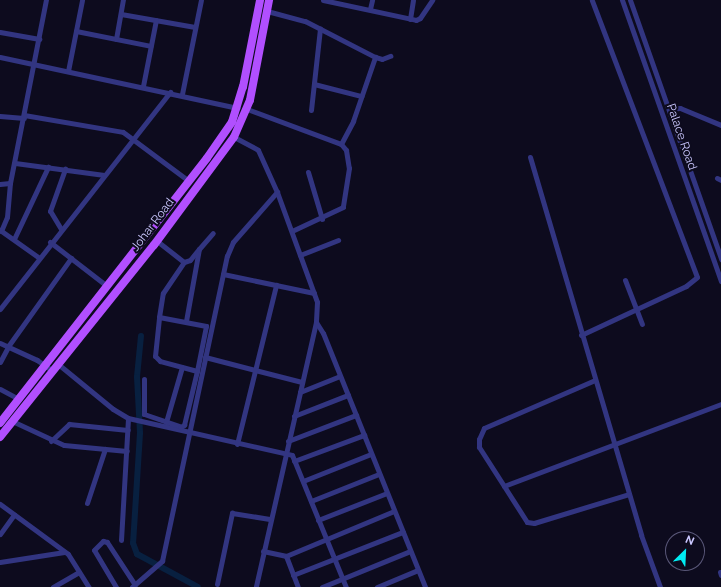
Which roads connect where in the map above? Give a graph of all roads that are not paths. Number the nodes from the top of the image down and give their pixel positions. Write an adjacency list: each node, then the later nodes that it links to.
1 (46, 0): 23 (street)
2 (82, 0): 21 (street)
3 (123, 0): 16 (street)
4 (201, 0): 19 (street)
5 (260, 0): 36 (main road, Johar Road)
6 (269, 0): 15 (main road, Johar Road)
7 (326, 0): 14 (street)
8 (372, 0): 14 (street)
9 (413, 0): 17 (street)
10 (432, 0): 17 (street)
11 (592, 0): 79 (street)
12 (622, 0): 67 (street, Palace Road)
13 (630, 0): 38 (street, Palace Road)
14 (370, 9): 17 (street)
15 (267, 11): 20 (street); 37 (main road, Johar Road)
16 (121, 14): 18 (street); 24 (street)
17 (410, 19)
18 (156, 20): 19 (street); 25 (street)
19 (195, 27): 34 (street)
20 (320, 28): 28 (street); 31 (street)
21 (76, 31): 24 (street); 30 (street)
22 (0, 32): 23 (street)
23 (39, 39): 29 (street)
24 (116, 39): 25 (street)
25 (150, 46): 32 (street)
26 (390, 56): 28 (street)
27 (0, 57): 29 (street)
28 (375, 57): 35 (street)
29 (34, 64): 30 (street); 41 (street)
30 (68, 71): 32 (street)
31 (314, 84): 35 (street); 39 (street)
32 (143, 86): 33 (street)
33 (170, 92): 34 (street); 44 (street)
34 (182, 94): 36 (street)
35 (361, 96): 45 (street)
36 (238, 108): 52 (main road, Johar Road)
37 (247, 109): 43 (main road, Johar Road); 45 (street)
38 (669, 109): 42 (street); 65 (street, Palace Road)
39 (311, 110)
40 (0, 116): 41 (street)
41 (24, 117): 44 (street); 47 (street)
42 (721, 125)
43 (234, 137): 55 (street); 63 (main road, Johar Road)
44 (133, 139): 51 (street); 52 (street)
45 (341, 144): 56 (street)
46 (530, 157): 85 (street)
47 (15, 163): 48 (street); 53 (street)
48 (48, 167): 49 (street); 61 (street)
49 (65, 169): 51 (street); 57 (street)
50 (308, 172): 56 (street)
51 (104, 174): 57 (street)
52 (189, 181): 77 (main road, Johar Road)
53 (10, 183): 54 (street); 58 (street)
54 (0, 184)
55 (277, 192): 59 (street); 73 (street)
56 (322, 219): 59 (street)
57 (61, 228): 64 (street)
58 (0, 230): 61 (street)
59 (292, 231): 68 (street)
60 (213, 233): 66 (street)
61 (14, 239): 69 (street)
62 (338, 240): 68 (street)
63 (157, 241): 72 (street); 90 (main road, Johar Road)
64 (50, 242): 69 (street); 70 (street)
65 (719, 248): 67 (street); 71 (street, Palace Road)
66 (199, 249): 72 (street); 82 (street)
67 (710, 251): 75 (street, Palace Road)
68 (300, 255): 78 (street)
69 (38, 257): 80 (street)
70 (71, 258): 77 (street); 87 (street)
71 (721, 259)
72 (184, 262): 81 (street)
73 (224, 274): 76 (street); 88 (street)
74 (625, 280): 79 (street)
75 (721, 281)
76 (276, 285): 78 (street); 93 (street)
77 (107, 286): 91 (main road, Johar Road)
78 (314, 293): 83 (street)
79 (636, 308): 84 (street); 85 (street)
80 (0, 309)
81 (159, 317): 82 (street); 92 (street)
82 (186, 321): 95 (street)
83 (316, 322): 96 (street); 99 (street)
84 (642, 324)
85 (582, 335): 98 (street)
86 (0, 344): 87 (street)
87 (9, 346): 89 (street); 91 (street)
88 (205, 357): 93 (street); 112 (street)
89 (0, 362)
90 (58, 364): 94 (main road, Johar Road); 108 (street)
91 (45, 366): 94 (street); 103 (main road, Johar Road)
92 (182, 367): 95 (street); 110 (street)
93 (255, 370): 99 (street); 118 (street)
94 (52, 371): 109 (main road, Johar Road)
95 (197, 371): 110 (street)
96 (340, 376): 101 (street); 102 (street)
97 (144, 379): 110 (street)
98 (595, 380): 117 (street); 126 (street)
99 (302, 382): 101 (street)
100 (0, 389): 103 (street)
101 (300, 392): 106 (street)
102 (348, 395): 105 (street); 106 (street)
103 (19, 399): 107 (main road, Johar Road)
104 (721, 404): 117 (street)
105 (356, 415): 113 (street); 115 (street)
106 (294, 416): 115 (street)
107 (2, 418)
108 (128, 418): 111 (street); 112 (street)
109 (12, 421): 114 (main road, Johar Road); 116 (street)
110 (166, 422)
111 (128, 430): 116 (street); 120 (street)
112 (189, 434): 118 (street); 151 (street)
113 (364, 435): 122 (street); 123 (street)
114 (0, 437)
115 (288, 440): 121 (street)
116 (51, 441): 119 (street)
117 (614, 443): 126 (street); 128 (street)
118 (237, 444): 121 (street)
119 (105, 449): 120 (street); 130 (street)
120 (127, 452): 139 (street)
121 (285, 454): 123 (street); 134 (street)
122 (372, 454): 124 (street); 125 (street)
123 (294, 461): 125 (street)
124 (379, 474): 127 (street); 129 (street)
125 (303, 481): 129 (street)
126 (504, 486): 128 (street)
127 (387, 493): 132 (street); 135 (street)
128 (629, 494): 161 (street)
129 (311, 501): 135 (street)
130 (87, 503)
131 (0, 504): 133 (street)
132 (394, 511): 136 (street); 138 (street)
133 (14, 516): 137 (street); 141 (street)
134 (270, 519): 142 (street); 150 (street)
135 (318, 520): 138 (street)
136 (403, 532): 140 (street); 144 (street)
137 (0, 534)
138 (326, 539): 143 (street); 144 (street)
139 (121, 540)
140 (410, 551): 146 (street); 149 (street)
141 (64, 552): 145 (street); 147 (street)
142 (263, 552): 143 (street); 155 (street)
143 (286, 556): 148 (street)
144 (334, 559): 148 (street); 149 (street)
145 (0, 562)
146 (418, 570): 159 (street); 160 (street)
147 (79, 572): 152 (street); 153 (street)
148 (293, 575): 156 (street)
149 (343, 579): 157 (street); 158 (street)
150 (217, 584)
151 (134, 586): 154 (street)
152 (53, 587)
153 (89, 587)
154 (116, 587)
155 (256, 587)
156 (298, 587)
157 (322, 587)
158 (346, 587)
159 (377, 587)
160 (425, 587)
161 (660, 587)

